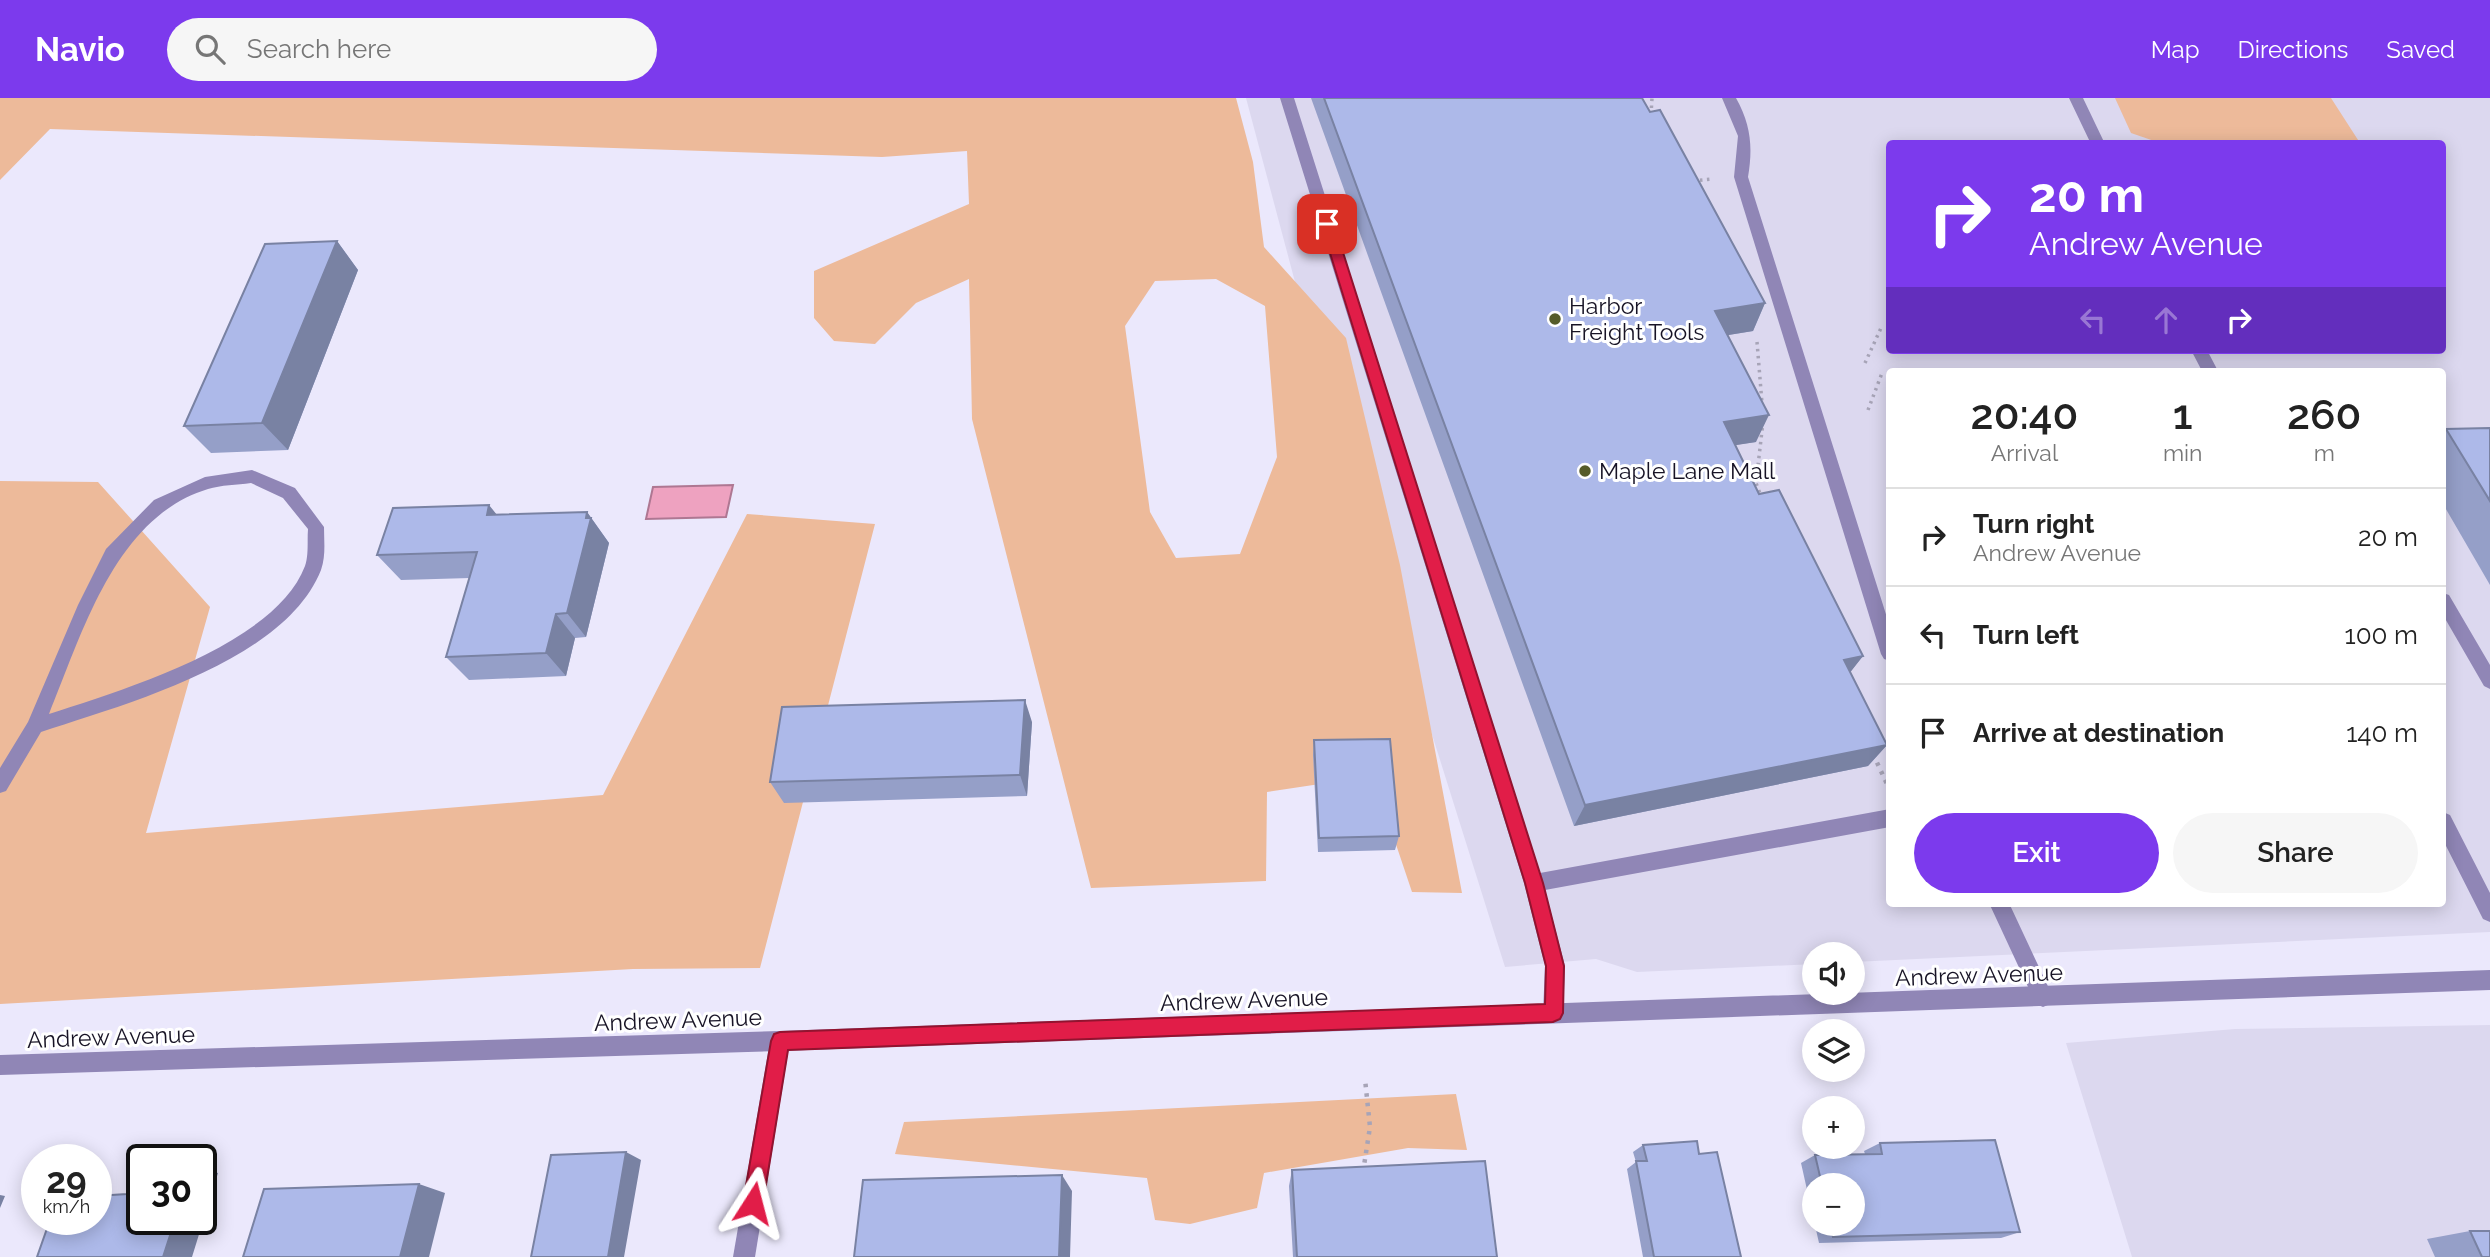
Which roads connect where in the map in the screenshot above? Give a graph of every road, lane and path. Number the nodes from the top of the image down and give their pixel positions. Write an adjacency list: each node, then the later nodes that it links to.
1 (1287, 98): 24 (street)
2 (1652, 98): 5 (path)
3 (1729, 98): 16 (street)
4 (2076, 98): 6 (street)
5 (1651, 116)
6 (2096, 140)
7 (1881, 328): 9 (path)
8 (1757, 331): 11 (path)
9 (1865, 363)
10 (1882, 373): 12 (path)
11 (1762, 403)
12 (1868, 410)
13 (1763, 417): 14 (path)
14 (1763, 503)
15 (2446, 605): 17 (street)
16 (1886, 641)
17 (2490, 681)
18 (35, 726): 18 (street); 21 (street)
19 (1868, 743): 20 (path)
20 (1886, 782)
21 (0, 785)
22 (1886, 819): 24 (street)
23 (2446, 827): 26 (street)
24 (1534, 883): 29 (street)
25 (2000, 907): 28 (street)
26 (2490, 913)
27 (2490, 981): 28 (street, Andrew Avenue)
28 (2043, 997): 29 (street, Andrew Avenue)
29 (1553, 1013): 30 (street, Andrew Avenue)
30 (780, 1041): 31 (street, Andrew Avenue); 34 (street)
31 (0, 1065)
32 (1365, 1079): 33 (path)
33 (1361, 1183)
34 (744, 1257)

